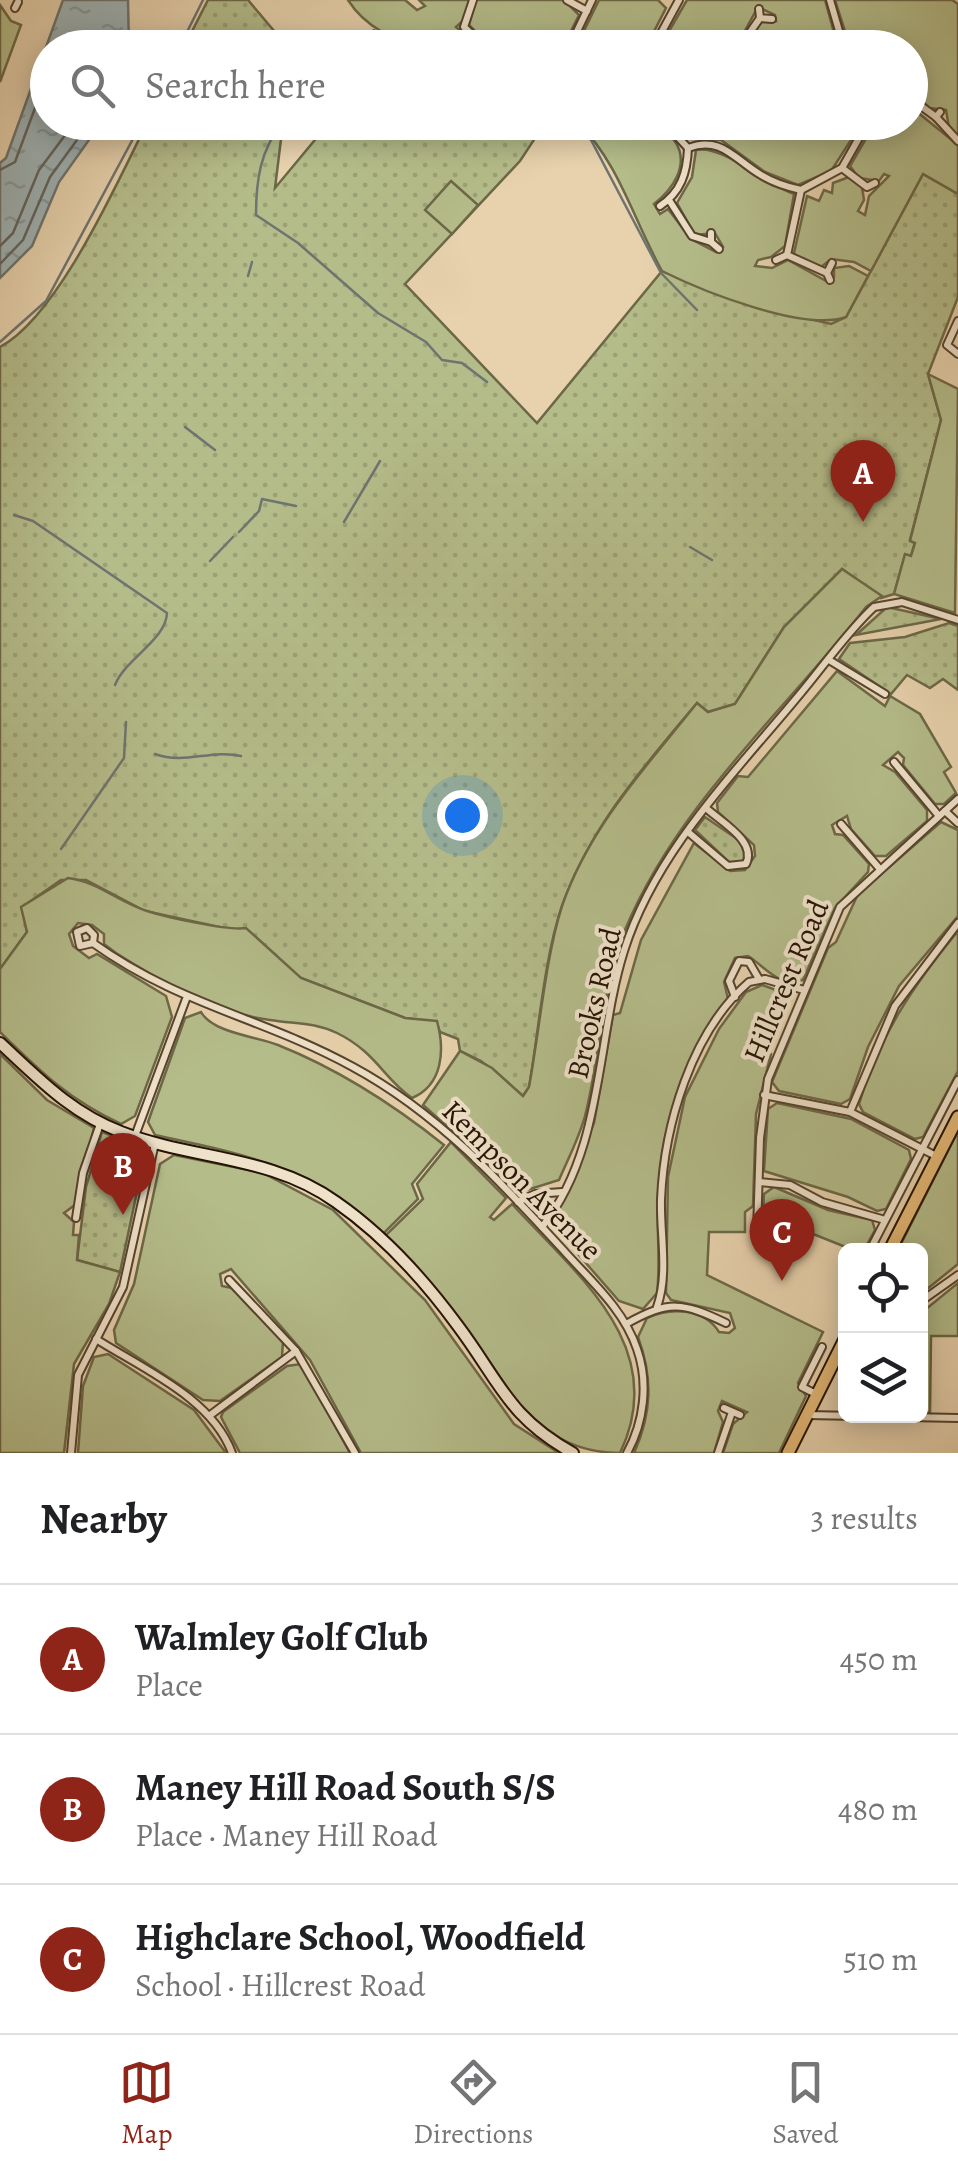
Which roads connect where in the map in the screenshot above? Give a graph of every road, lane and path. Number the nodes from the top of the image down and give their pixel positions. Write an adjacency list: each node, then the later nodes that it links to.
1 (473, 0): 10 (street)
2 (567, 0): 7 (street)
3 (592, 0): 7 (street)
4 (830, 0): 14 (street)
5 (675, 1): 12 (street)
6 (758, 8): 8 (street)
7 (587, 12): 11 (street)
8 (760, 18): 9 (street); 13 (street)
9 (772, 19)
10 (467, 30)
11 (578, 30)
12 (662, 30)
13 (752, 30)
14 (836, 30)
15 (928, 108): 18 (street)
16 (681, 140): 19 (street)
17 (858, 140): 20 (street)
18 (958, 141)
19 (688, 148): 22 (street); 23 (street)
20 (842, 168): 21 (street); 22 (street)
21 (875, 183)
22 (801, 190): 26 (street)
23 (670, 200): 24 (street); 25 (street)
24 (660, 206)
25 (719, 249)
26 (787, 255): 27 (street); 28 (street)
27 (776, 260)
28 (832, 262)
29 (958, 320): 30 (street)
30 (958, 354)
31 (958, 620): 32 (street, Brooks Road)
32 (829, 660): 33 (street); 36 (street, Brooks Road)
33 (884, 694)
34 (894, 762): 37 (street)
35 (958, 798): 37 (street, Hillcrest Road)
36 (706, 808): 40 (street, Brooks Road); 40 (street)
37 (942, 813): 38 (street); 41 (street, Hillcrest Road)
38 (958, 823)
39 (841, 824): 41 (street)
40 (688, 832): 59 (street, Brooks Road)
41 (879, 868): 45 (street, Hillcrest Road)
42 (958, 924): 51 (street)
43 (93, 943): 47 (street, Kempson Avenue)
44 (759, 979): 45 (street); 46 (street); 46 (street)
45 (804, 990): 50 (street, Hillcrest Road)
46 (735, 997): 70 (street)
47 (186, 999): 54 (street); 60 (street, Kempson Avenue)
48 (0, 1043): 53 (street)
49 (958, 1080): 56 (street)
50 (764, 1095): 51 (street); 58 (street, Hillcrest Road)
51 (850, 1112): 56 (street)
52 (958, 1117): 57 (main road)
53 (100, 1124): 54 (street); 61 (street)
54 (134, 1137): 55 (street)
55 (155, 1143): 73 (street); 85 (street)
56 (921, 1150): 57 (street); 62 (street)
57 (938, 1156): 66 (main road)
58 (759, 1182): 62 (street); 64 (street, Hillcrest Road)
59 (562, 1192): 60 (street); 63 (street, Brooks Road)
60 (518, 1202): 63 (street, Kempson Avenue)
61 (66, 1211)
62 (885, 1220): 65 (street)
63 (542, 1226): 72 (street, Kempson Avenue)
64 (757, 1231)
65 (874, 1243)
66 (894, 1243)
67 (958, 1275): 69 (street)
68 (228, 1280): 75 (street)
69 (928, 1296)
70 (658, 1307): 71 (street); 72 (street)
71 (726, 1323)
72 (626, 1324): 86 (street, Kempson Avenue)
73 (96, 1339): 80 (street); 82 (street)
74 (822, 1347): 77 (street)
75 (296, 1351): 80 (street); 84 (street)
76 (838, 1360): 77 (main road)
77 (816, 1394): 79 (main road)
78 (732, 1412): 87 (street)
79 (806, 1415): 81 (street); 88 (main road)
80 (209, 1416): 83 (street)
81 (958, 1418)
82 (70, 1453)
83 (232, 1453)
84 (355, 1453)
85 (573, 1453)
86 (627, 1453)
87 (718, 1453)
88 (788, 1453)

